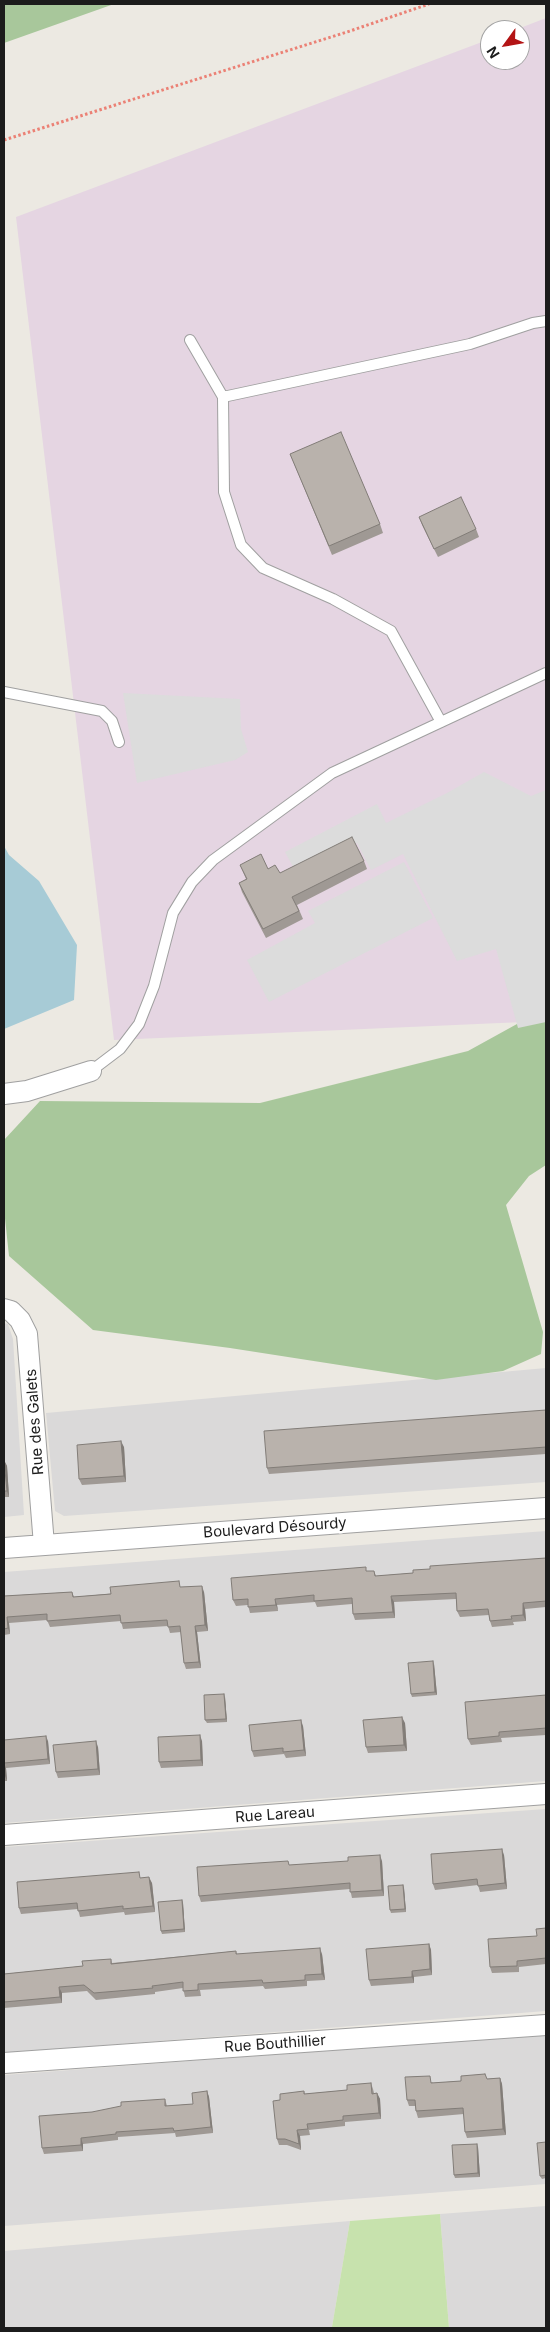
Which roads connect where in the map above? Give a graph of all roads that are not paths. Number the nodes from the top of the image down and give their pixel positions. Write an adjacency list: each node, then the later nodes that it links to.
1 (546, 321): 3 (lane)
2 (190, 340): 3 (lane)
3 (223, 397): 6 (lane)
4 (546, 673): 6 (lane)
5 (4, 692): 7 (lane)
6 (441, 722): 8 (lane)
7 (118, 742)
8 (91, 1071): 9 (street)
9 (4, 1094)
10 (4, 1309): 12 (street, Rue des Galets)
11 (546, 1508): 12 (street, Boulevard Désourdy)
12 (44, 1545): 13 (street, Boulevard Désourdy)
13 (4, 1548)
14 (546, 1794): 15 (street, Rue Lareau)
15 (4, 1836)
16 (546, 2025): 17 (street, Rue Bouthillier)
17 (4, 2063)

